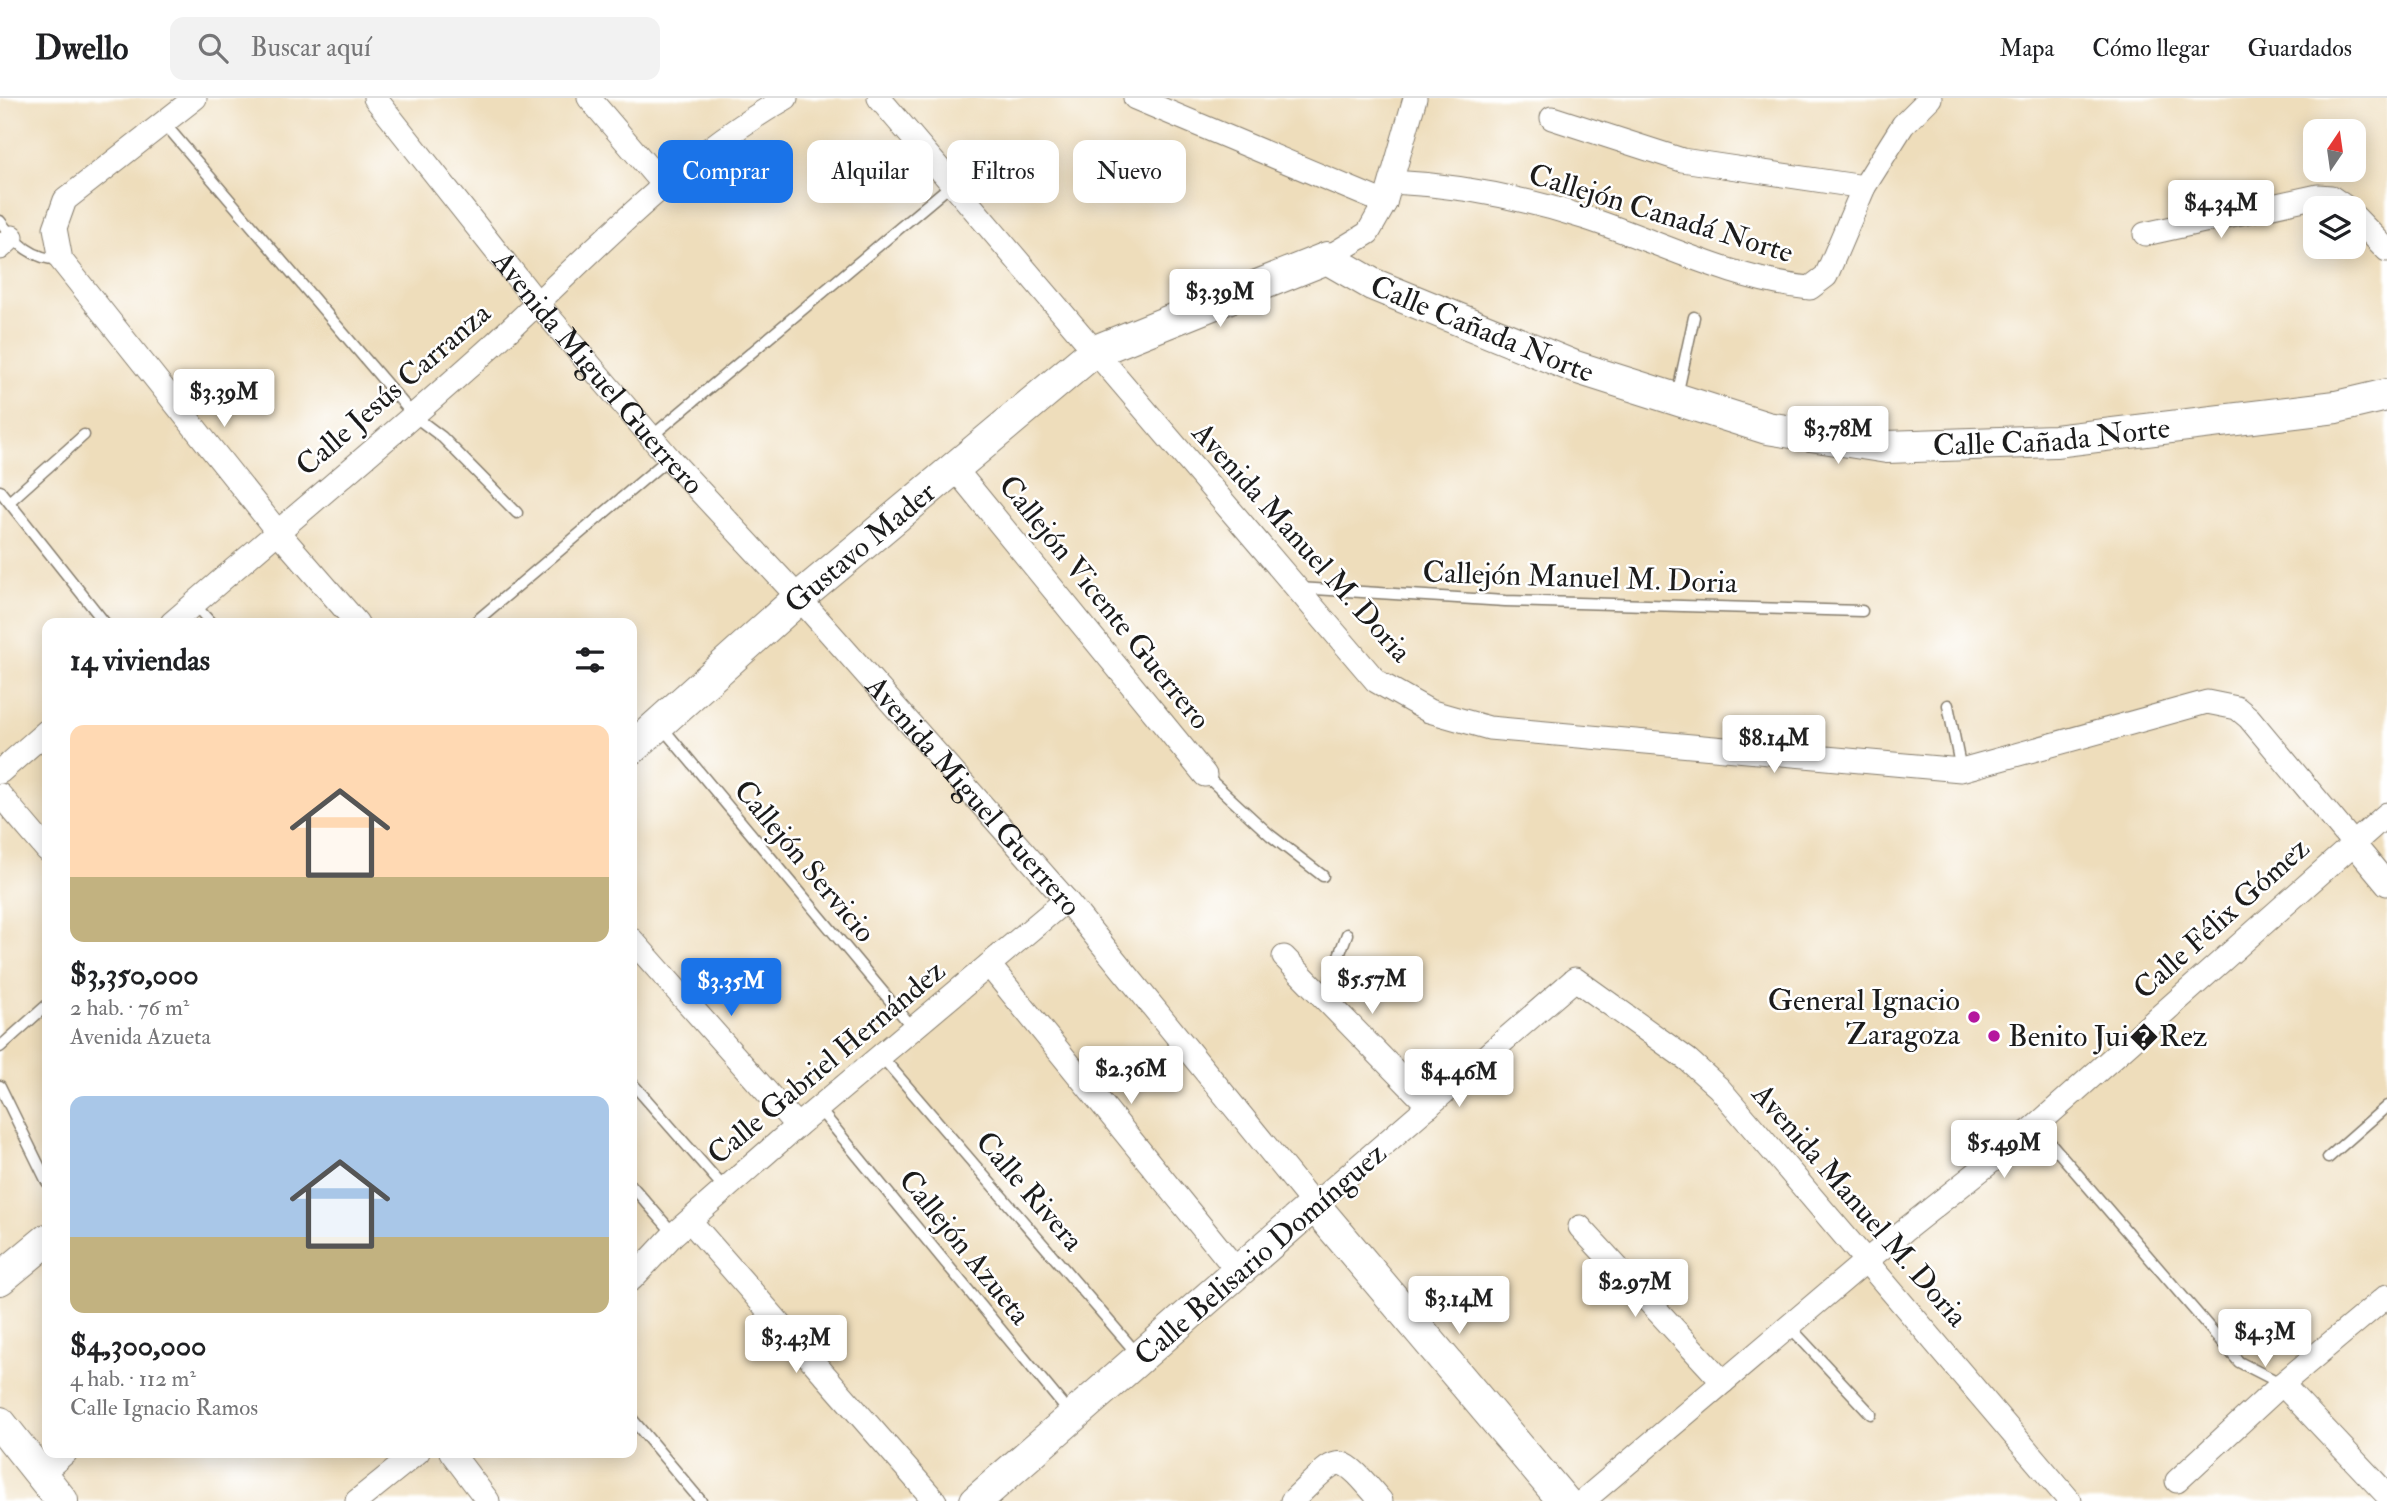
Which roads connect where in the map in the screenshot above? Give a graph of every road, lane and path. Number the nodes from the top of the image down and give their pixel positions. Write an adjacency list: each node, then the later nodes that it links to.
1 (195, 98): 10 (street)
2 (375, 98): 26 (street, Avenida Miguel Guerrero)
3 (589, 98): 13 (street)
4 (786, 98): 11 (street, Calle Jesús Carranza)
5 (879, 98): 12 (street, Avenida Manuel M. Doria)
6 (1135, 98): 17 (street, Callejón Canadá Norte)
7 (1415, 98): 17 (street)
8 (1930, 98): 14 (street, Callejón Canadá Norte)
9 (1552, 118): 14 (street)
10 (164, 123): 25 (street); 31 (lane)
11 (724, 140)
12 (947, 178)
13 (658, 179)
14 (1864, 187): 17 (street, Callejón Canadá Norte)
15 (947, 188): 33 (lane)
16 (658, 192): 26 (street, Calle Jesús Carranza)
17 (1389, 192): 24 (street)
18 (2303, 199): 21 (street)
19 (968, 203): 28 (street, Avenida Manuel M. Doria)
20 (2366, 228): 23 (street)
21 (2145, 234)
22 (4, 235): 25 (lane)
23 (2387, 250)
24 (1328, 258): 28 (street, Gustavo Mader); 30 (street, Calle Cañada Norte)
25 (61, 260): 39 (street)
26 (538, 304): 31 (street, Calle Jesús Carranza); 33 (street, Avenida Miguel Guerrero)
27 (1693, 317): 30 (lane)
28 (1093, 352): 35 (street, Gustavo Mader); 40 (street, Avenida Manuel M. Doria)
29 (2387, 395): 30 (street, Calle Cañada Norte)
30 (1676, 400)
31 (414, 416): 38 (lane); 39 (street, Calle Jesús Carranza)
32 (84, 435): 37 (lane)
33 (652, 436): 34 (street, Avenida Miguel Guerrero)
34 (670, 458): 41 (street, Avenida Miguel Guerrero); 48 (lane)
35 (956, 470): 41 (street, Gustavo Mader); 55 (street, Callejón Vicente Guerrero)
36 (0, 491): 37 (lane)
37 (9, 502): 44 (lane)
38 (517, 513)
39 (277, 531): 42 (street, Calle Jesús Carranza); 47 (street)
40 (1295, 587): 43 (lane, Callejón Manuel M. Doria); 53 (street, Avenida Manuel M. Doria)
41 (799, 598): 50 (street, Gustavo Mader); 62 (street, Avenida Miguel Guerrero)
42 (194, 604): 45 (street, Calle Jesús Carranza); 46 (lane)
43 (1863, 611)
44 (101, 618)
45 (178, 618)
46 (207, 618)
47 (353, 618)
48 (480, 618)
49 (1948, 705): 53 (lane)
50 (659, 724): 52 (street, Gustavo Mader); 70 (lane, Callejón Servicio)
51 (42, 736): 54 (street)
52 (637, 744)
53 (1961, 770): 58 (street, Avenida Manuel M. Doria)
54 (0, 772)
55 (1205, 775): 60 (lane)
56 (0, 795): 59 (street)
57 (2387, 814): 58 (street, Calle Félix Gómez)
58 (2352, 843): 61 (street); 79 (street, Calle Félix Gómez)
59 (42, 844)
60 (1323, 876)
61 (2387, 884)
62 (1066, 900): 66 (street, Calle Gabriel Hernández); 84 (street, Avenida Miguel Guerrero)
63 (1347, 934): 68 (lane)
64 (637, 946): 78 (street)
65 (1284, 957): 68 (street)
66 (989, 965): 70 (street, Calle Gabriel Hernández); 89 (street)
67 (1575, 979): 75 (street, Calle Belisario Domínguez); 88 (street, Avenida Manuel M. Doria)
68 (1330, 1004): 75 (street)
69 (42, 1009): 71 (lane)
70 (914, 1029): 72 (street, Calle Gabriel Hernández)
71 (0, 1047)
72 (881, 1056): 77 (street, Calle Gabriel Hernández); 94 (lane, Calle Rivera)
73 (0, 1086): 81 (lane)
74 (637, 1089): 82 (lane)
75 (1429, 1106): 84 (street, Calle Belisario Domínguez)
76 (2387, 1106): 80 (lane)
77 (819, 1109): 78 (street, Calle Gabriel Hernández); 98 (lane, Callejón Azueta)
78 (797, 1126): 82 (street, Calle Gabriel Hernández)
79 (2036, 1126): 88 (street, Calle Félix Gómez); 96 (lane)
80 (2328, 1158)
81 (42, 1172)
82 (726, 1189): 86 (street, Calle Gabriel Hernández)
83 (637, 1190): 86 (lane)
84 (1314, 1205): 89 (street, Calle Belisario Domínguez); 115 (street, Avenida Miguel Guerrero)
85 (1580, 1227): 95 (street)
86 (682, 1228): 90 (street, Calle Gabriel Hernández); 111 (street)
87 (42, 1244): 91 (street)
88 (1867, 1260): 93 (street, Calle Félix Gómez); 117 (street, Avenida Manuel M. Doria)
89 (1240, 1273): 94 (street, Calle Belisario Domínguez)
90 (637, 1274)
91 (0, 1279)
92 (2387, 1296): 96 (street)
93 (1789, 1326): 95 (street, Calle Félix Gómez); 97 (lane)
94 (1141, 1358): 98 (street, Calle Belisario Domínguez)
95 (1723, 1382): 116 (street, Calle Félix Gómez)
96 (2282, 1384): 105 (street); 106 (street)
97 (1871, 1414)
98 (1073, 1417): 112 (street, Calle Belisario Domínguez)
99 (0, 1423): 104 (street)
100 (637, 1425): 110 (lane)
101 (59, 1458): 104 (street)
102 (411, 1458): 108 (street)
103 (456, 1458): 109 (street)
104 (41, 1474): 107 (street)
105 (2178, 1481)
106 (2387, 1495)
107 (62, 1501)
108 (357, 1501)
109 (488, 1501)
110 (701, 1501)
111 (935, 1501)
112 (976, 1501)
113 (1292, 1501): 114 (street)
114 (1381, 1501)
115 (1564, 1501)
116 (1583, 1501)
117 (2070, 1501)

